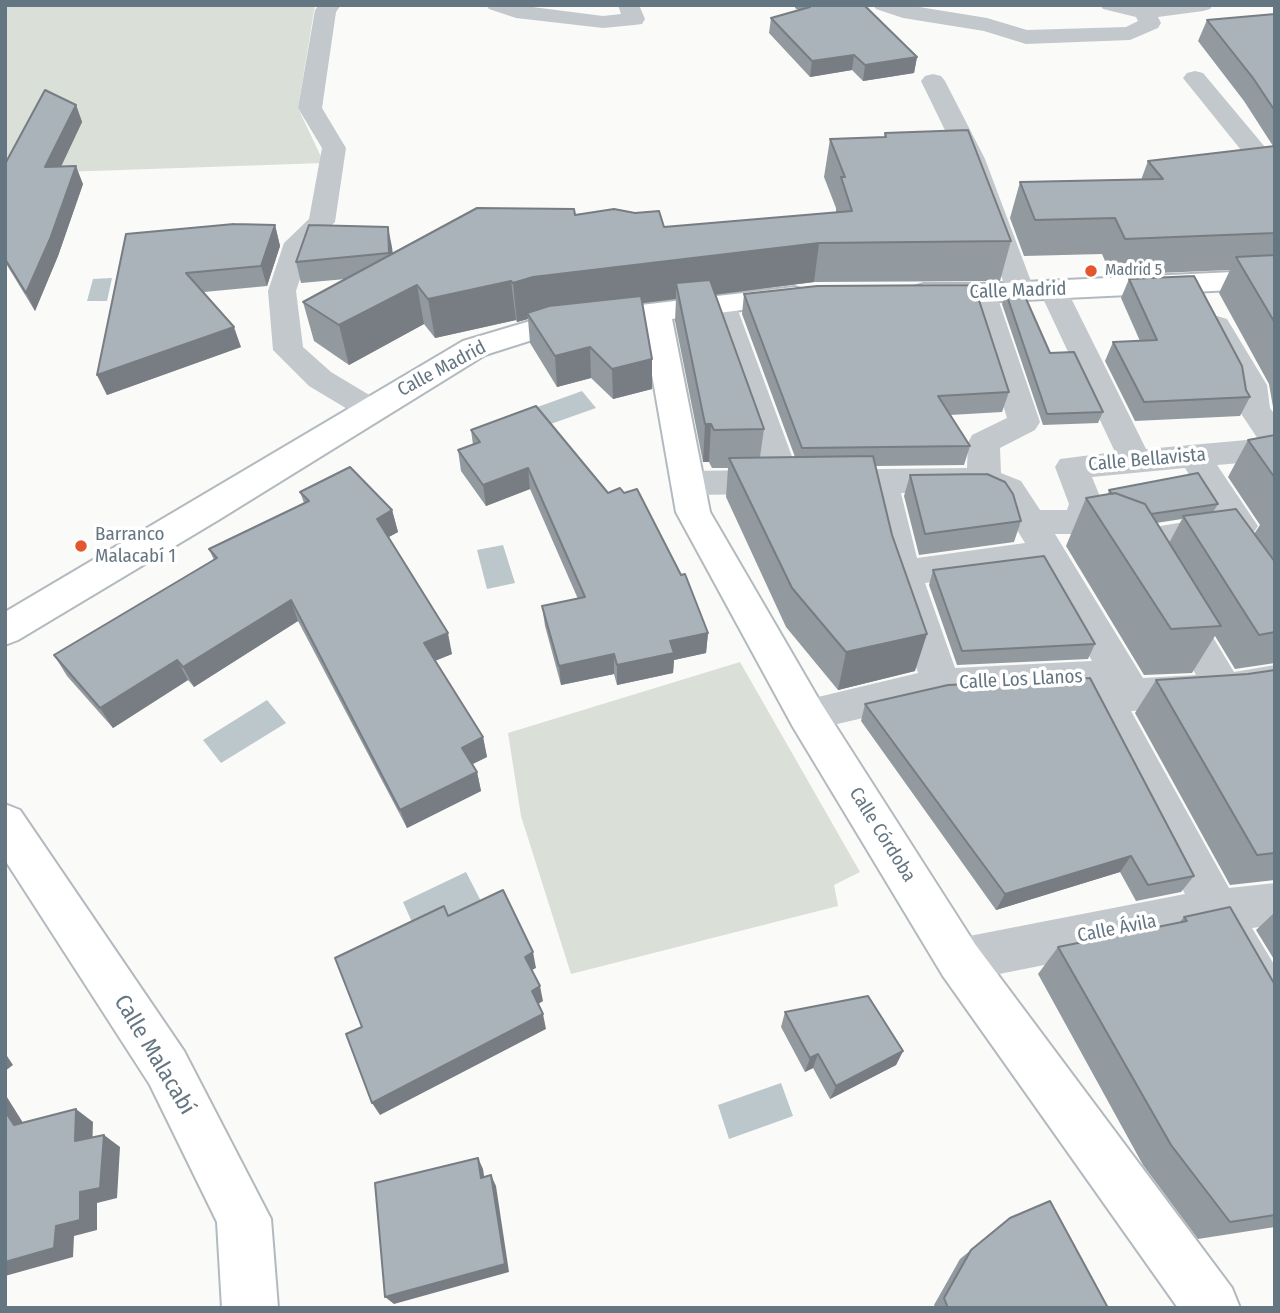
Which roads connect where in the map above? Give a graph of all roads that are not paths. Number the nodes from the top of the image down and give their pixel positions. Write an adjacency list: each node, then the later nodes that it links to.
1 (331, 5): 20 (street)
2 (496, 5): 7 (street)
3 (883, 5): 6 (street)
4 (1110, 5): 6 (street)
5 (1203, 5): 6 (street)
6 (1144, 8)
7 (631, 12)
8 (1195, 78): 10 (street)
9 (933, 81): 14 (street)
10 (1275, 176)
11 (1275, 279): 12 (street, Calle Madrid)
12 (1196, 283): 13 (street, Calle Madrid); 21 (street)
13 (1053, 290): 14 (street, Calle Madrid); 23 (street)
14 (1021, 292): 17 (street, Calle Madrid)
15 (828, 293): 18 (street, Calle Madrid)
16 (898, 293): 17 (street, Calle Madrid)
17 (982, 293): 24 (street)
18 (721, 305): 19 (street, Calle Madrid); 26 (street)
19 (656, 313): 20 (street, Calle Madrid); 27 (street, Calle Córdoba)
20 (370, 408): 35 (street, Calle Madrid)
21 (1272, 451): 22 (street, Calle Bellavista)
22 (1194, 456): 23 (street, Calle Bellavista); 30 (street)
23 (1136, 462): 28 (street, Calle Bellavista)
24 (984, 480): 25 (street); 29 (street)
25 (881, 481): 26 (street); 34 (street)
26 (784, 482): 27 (street)
27 (687, 483): 41 (street, Calle Córdoba)
28 (1086, 504): 29 (street, Calle Bellavista); 32 (street)
29 (1030, 522): 31 (street)
30 (1226, 529): 32 (street); 33 (street)
31 (1048, 553): 34 (street); 40 (street)
32 (1149, 562): 39 (street)
33 (1251, 563)
34 (903, 573): 38 (street)
35 (5, 630)
36 (1093, 677): 38 (street, Calle Los Llanos); 40 (street, Calle Los Llanos); 44 (street)
37 (1275, 681): 39 (street, Calle Los Llanos)
38 (941, 684): 41 (street, Calle Los Llanos)
39 (1224, 689): 40 (street, Calle Los Llanos)
40 (1132, 695)
41 (807, 715): 45 (street, Calle Córdoba)
42 (5, 823): 47 (street, Calle Malacabí)
43 (1275, 904): 44 (street, Calle Ávila)
44 (1217, 912): 45 (street, Calle Ávila); 46 (street)
45 (959, 960): 48 (street, Calle Córdoba)
46 (1275, 1012)
47 (250, 1308)
48 (1212, 1308)

